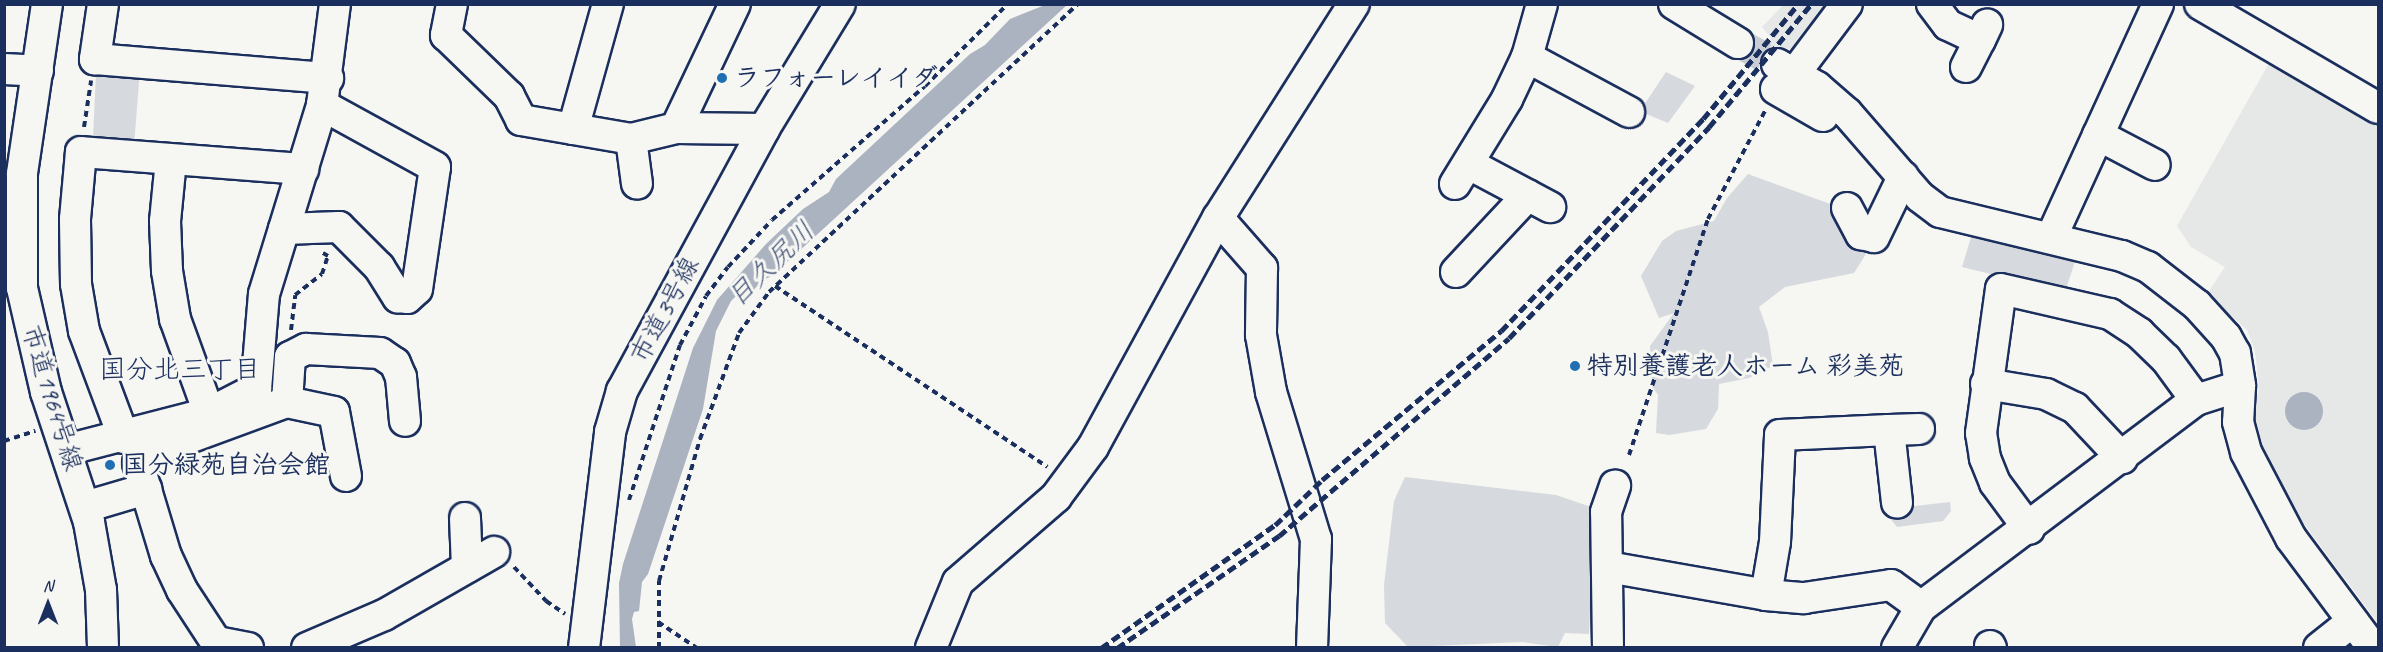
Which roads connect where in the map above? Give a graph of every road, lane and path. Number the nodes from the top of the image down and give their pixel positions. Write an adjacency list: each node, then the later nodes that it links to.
1 (47, 4): 22 (street, 市道1964号線)
2 (103, 4): 19 (street)
3 (334, 4): 24 (street)
4 (452, 4): 28 (street)
5 (608, 4): 28 (street)
6 (735, 4): 27 (street)
7 (840, 4): 29 (street, 市道3号線)
8 (1008, 4): 66 (path)
9 (1078, 4): 45 (path)
10 (1354, 4): 40 (street)
11 (1542, 4): 18 (street)
12 (1674, 4): 17 (street)
13 (1847, 4): 23 (street)
14 (1932, 4): 20 (street)
15 (2158, 4): 30 (street)
16 (2200, 4): 25 (street)
17 (1738, 43)
18 (1527, 57): 26 (street); 44 (street)
19 (95, 59): 24 (street); 32 (path)
20 (1966, 67)
21 (4, 69): 22 (street)
22 (38, 71): 36 (street, 市道1964号線)
23 (1783, 75): 37 (street); 59 (path)
24 (325, 91): 35 (street); 41 (street)
25 (2379, 108)
26 (1629, 112)
27 (676, 128): 29 (street); 31 (street)
28 (573, 129): 31 (street)
29 (764, 129): 75 (street, 市道3号線)
30 (2098, 135): 34 (street); 42 (street)
31 (631, 139): 38 (street)
32 (81, 152): 33 (street); 56 (street)
33 (171, 160): 35 (street); 51 (street)
34 (2156, 165)
35 (303, 169): 41 (street)
36 (13, 174): 58 (street, 市道1964号線)
37 (1903, 177): 39 (street); 42 (street)
38 (637, 184)
39 (1847, 208)
40 (1218, 218): 62 (street); 85 (street)
41 (284, 229): 51 (street)
42 (2051, 238): 48 (street)
43 (323, 253): 46 (path)
44 (1468, 267)
45 (776, 286): 62 (path); 77 (path)
46 (290, 357): 50 (street); 52 (street)
47 (1986, 384): 49 (street); 60 (street); 69 (street)
48 (2240, 386): 49 (street); 76 (street)
49 (2196, 400): 60 (street)
50 (287, 402): 61 (street); 64 (street)
51 (209, 413): 56 (street)
52 (405, 421)
53 (41, 429): 57 (path)
54 (1919, 429): 55 (street)
55 (1889, 430): 65 (street); 73 (street)
56 (124, 438): 58 (street)
57 (4, 441)
58 (66, 450): 67 (street, 市道1964号線)
59 (1629, 455)
60 (2122, 458): 69 (street)
61 (346, 476)
62 (1067, 481): 84 (street)
63 (1615, 486): 72 (street)
64 (146, 489): 67 (street); 80 (street)
65 (1897, 503)
66 (627, 505)
67 (85, 507): 79 (street, 市道1964号線)
68 (465, 518): 71 (street)
69 (2029, 529): 74 (street)
70 (494, 552): 71 (street); 75 (path)
71 (466, 567): 78 (street)
72 (1608, 567): 73 (street); 86 (street)
73 (1766, 595): 74 (street)
74 (1921, 607): 87 (street)
75 (586, 617): 81 (street, 市道3号線)
76 (2354, 621): 88 (street); 89 (street)
77 (658, 622): 82 (path); 83 (path)
78 (312, 647)
79 (103, 648)
80 (248, 648)
81 (584, 648)
82 (659, 648)
83 (697, 648)
84 (931, 648)
85 (1312, 648)
86 (1608, 648)
87 (1897, 648)
88 (2319, 648)
89 (2373, 648)

